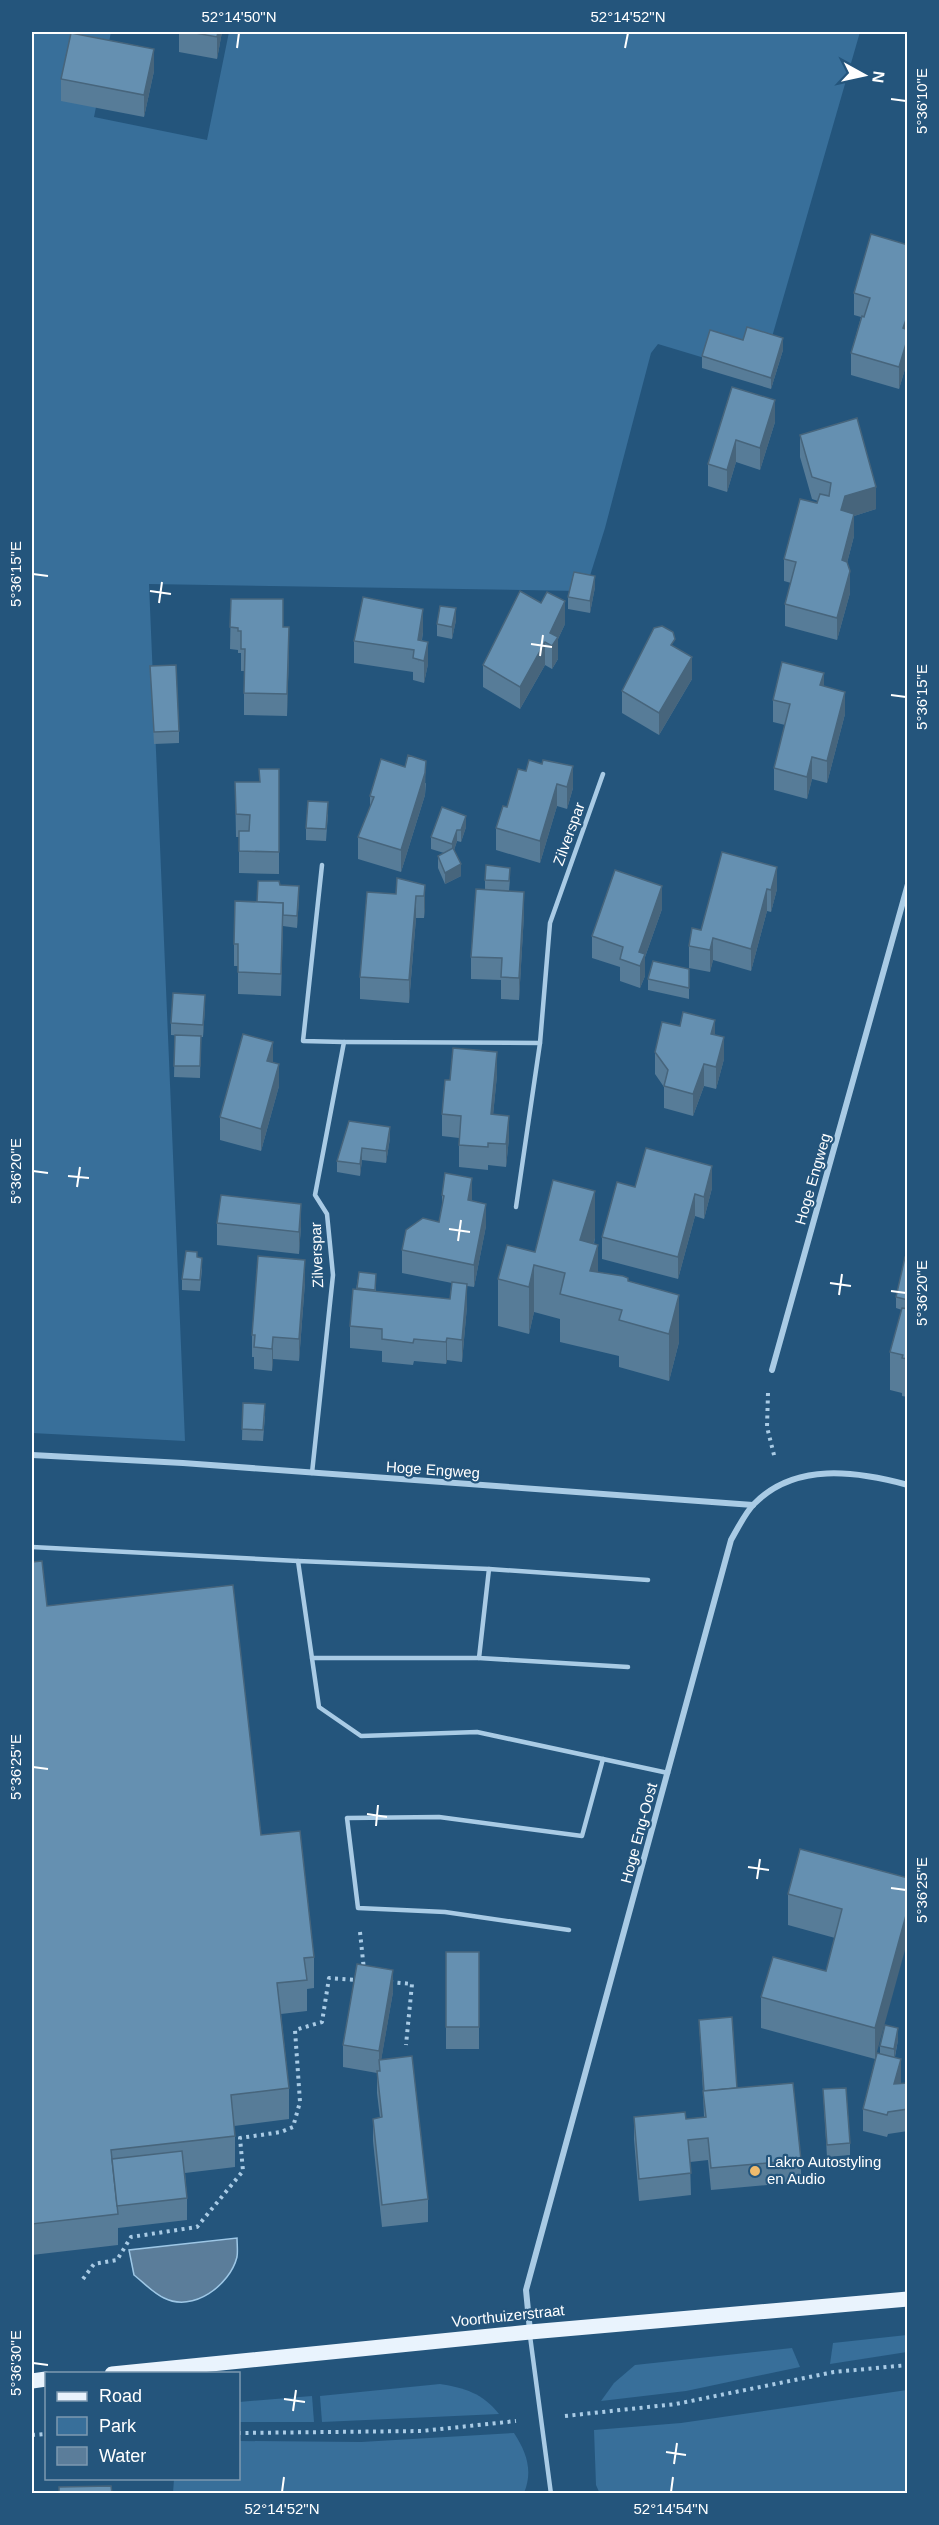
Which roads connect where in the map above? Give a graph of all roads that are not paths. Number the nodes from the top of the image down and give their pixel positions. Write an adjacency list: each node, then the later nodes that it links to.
1 (603, 774): 5 (lane, Zilverspar)
2 (322, 865): 4 (lane)
3 (908, 884): 7 (street, Hoge Engweg)
4 (344, 1042): 5 (lane); 9 (lane, Zilverspar)
5 (540, 1043): 6 (lane, Zilverspar)
6 (516, 1207)
7 (772, 1371)
8 (32, 1455): 9 (street, Hoge Engweg)
9 (312, 1473): 11 (street, Hoge Engweg)
10 (908, 1485): 11 (street, Hoge Eng-Oost)
11 (753, 1505): 20 (street, Hoge Eng-Oost)
12 (32, 1547): 13 (lane)
13 (298, 1561): 14 (lane); 16 (lane)
14 (489, 1569): 15 (lane); 17 (lane)
15 (648, 1580)
16 (312, 1658): 17 (lane); 19 (lane)
17 (479, 1658): 18 (lane)
18 (628, 1667)
19 (603, 1759): 20 (lane); 21 (lane)
20 (668, 1773): 23 (street, Hoge Eng-Oost)
21 (569, 1930)
22 (908, 2299): 23 (main road, Voorthuizerstraat)
23 (530, 2332): 24 (main road, Voorthuizerstraat); 25 (lane)
24 (122, 2372)
25 (550, 2493)

